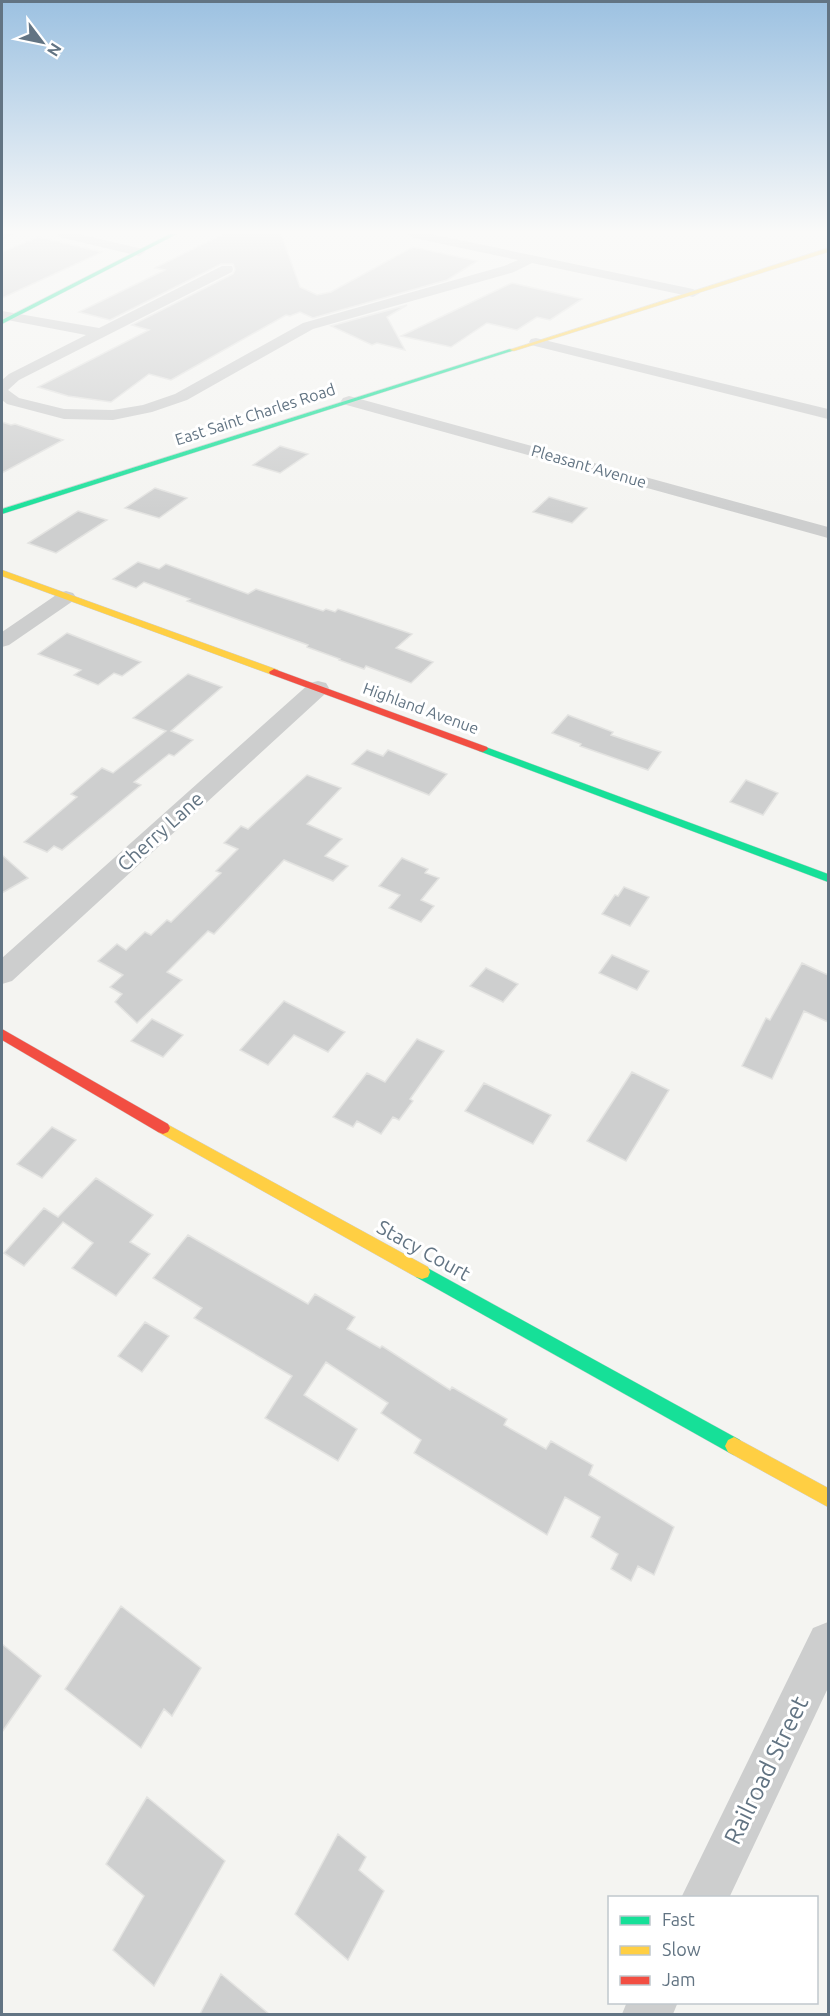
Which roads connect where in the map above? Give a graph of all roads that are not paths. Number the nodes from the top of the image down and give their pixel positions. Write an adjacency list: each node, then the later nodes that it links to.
1 (69, 328): 5 (street)
2 (110, 328): 5 (street)
3 (304, 328): 7 (street)
4 (581, 328): 6 (street, East Saint Charles Road)
5 (100, 333): 7 (street)
6 (536, 342): 8 (street, East Saint Charles Road); 9 (street)
7 (2, 391)
8 (350, 401): 10 (street, East Saint Charles Road); 11 (street, Pleasant Avenue)
9 (828, 414)
10 (2, 512)
11 (828, 533)
12 (2, 573): 13 (street, Highland Avenue)
13 (66, 597): 14 (street); 15 (street, Highland Avenue)
14 (2, 641)
15 (318, 688): 16 (street, Highland Avenue); 17 (street, Cherry Lane)
16 (828, 878)
17 (2, 974)
18 (2, 1034): 19 (street, Stacy Court)
19 (828, 1498)
20 (828, 1643): 21 (street, Railroad Street)
21 (705, 1896)

